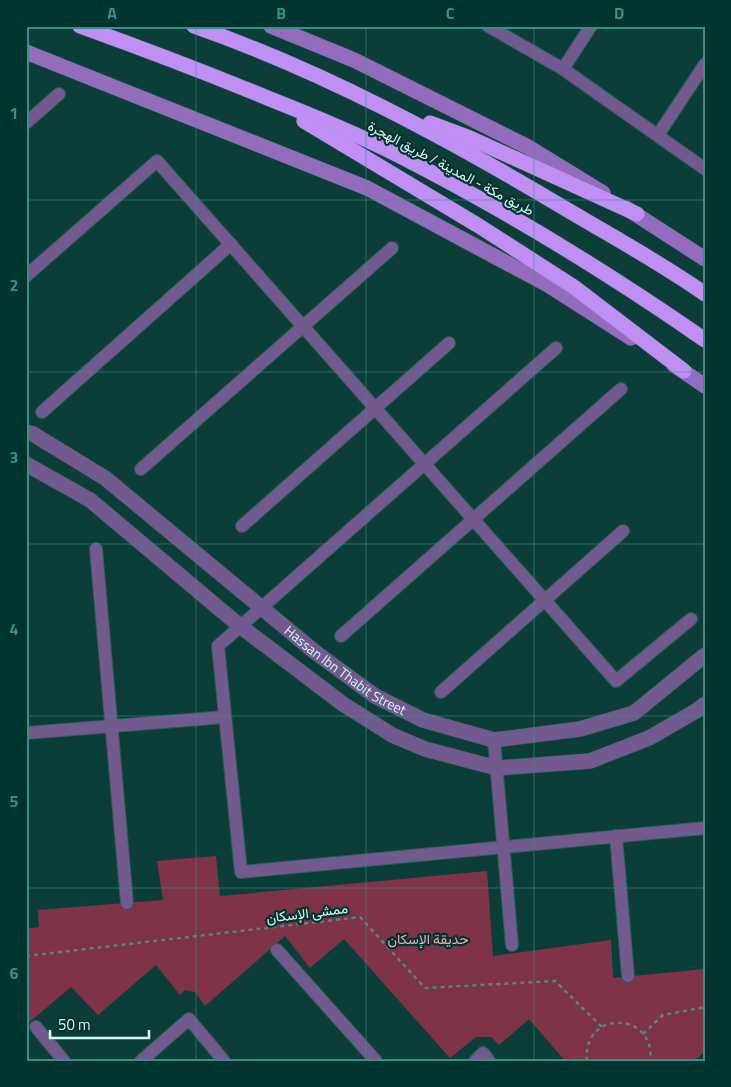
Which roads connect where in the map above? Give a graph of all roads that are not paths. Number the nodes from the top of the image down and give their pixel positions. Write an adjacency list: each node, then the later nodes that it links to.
1 (80, 26): 9 (highway, طريق مكة - المدينة / طريق الهجرة)
2 (194, 26): 11 (highway, طريق مكة - المدينة / طريق الهجرة)
3 (271, 26): 15 (main road)
4 (488, 26): 8 (street)
5 (591, 26): 8 (street)
6 (26, 52): 25 (main road)
7 (705, 64): 13 (street)
8 (562, 69): 13 (street)
9 (229, 82): 22 (highway, طريق مكة - المدينة / طريق الهجرة); 25 (highway)
10 (60, 94): 12 (street)
11 (364, 97): 15 (highway); 20 (highway, طريق مكة - المدينة / طريق الهجرة)
12 (26, 122)
13 (658, 136): 14 (street)
14 (705, 169)
15 (637, 214): 18 (main road)
16 (231, 244): 19 (street); 21 (street); 29 (street)
17 (392, 248): 21 (street)
18 (705, 259)
19 (28, 271)
20 (705, 294)
21 (303, 326): 28 (street); 33 (street)
22 (705, 340)
23 (449, 343): 28 (street)
24 (556, 348): 32 (street)
25 (684, 371): 26 (main road)
26 (705, 386)
27 (621, 389): 34 (street)
28 (375, 408): 32 (street); 35 (street)
29 (42, 412)
30 (26, 432): 39 (street, Hassan Ibn Thabit Street)
31 (26, 464): 41 (street, Hassan Ibn Thabit Street)
32 (424, 464): 34 (street); 39 (street)
33 (141, 469)
34 (474, 520): 38 (street); 42 (street)
35 (242, 526)
36 (623, 531): 38 (street)
37 (96, 549): 47 (street)
38 (545, 600): 40 (street); 44 (street)
39 (262, 608): 41 (street); 49 (street, Hassan Ibn Thabit Street)
40 (691, 619)
41 (240, 626): 46 (street); 50 (street, Hassan Ibn Thabit Street)
42 (341, 636)
43 (705, 655): 49 (street, Hassan Ibn Thabit Street)
44 (441, 692)
45 (705, 704): 50 (street, Hassan Ibn Thabit Street)
46 (225, 717): 47 (street); 53 (street)
47 (111, 726): 48 (street); 54 (street)
48 (26, 733)
49 (494, 740): 50 (street)
50 (497, 768): 53 (street)
51 (705, 828): 52 (street)
52 (616, 836): 53 (street); 57 (street)
53 (504, 847): 55 (street)
54 (127, 904)
55 (512, 945)
56 (276, 950): 62 (street)
57 (628, 976)
58 (36, 1027): 59 (street)
59 (64, 1061)
60 (141, 1061): 61 (street)
61 (224, 1061)
62 (376, 1061)
63 (475, 1061): 64 (street)
64 (490, 1061)

